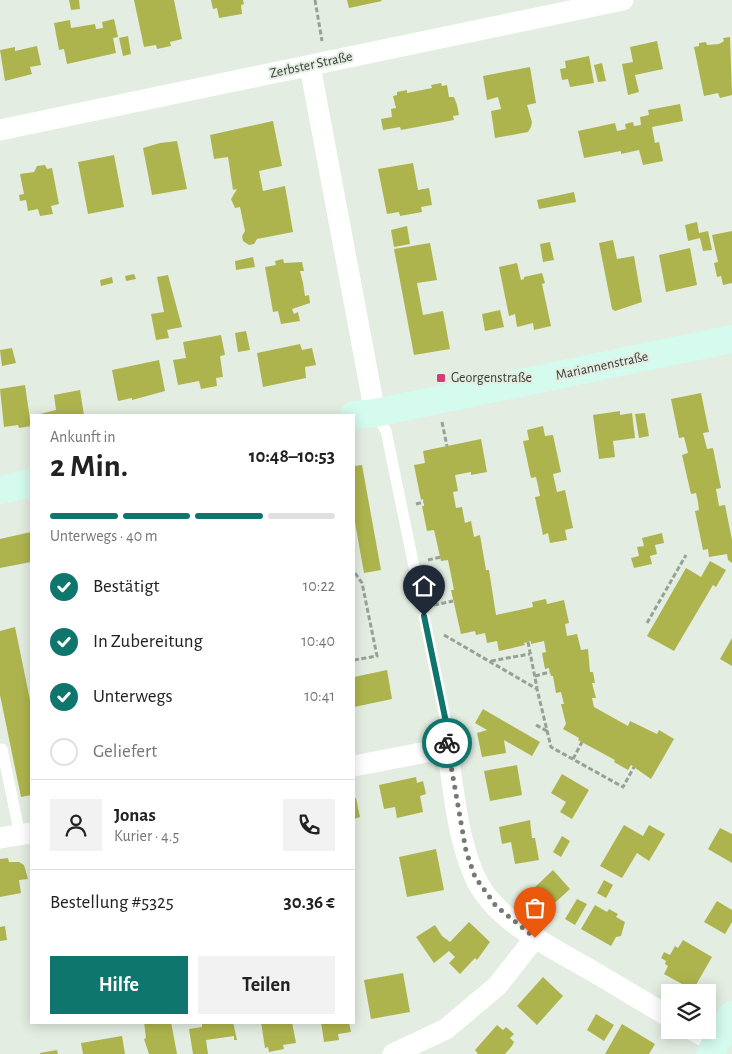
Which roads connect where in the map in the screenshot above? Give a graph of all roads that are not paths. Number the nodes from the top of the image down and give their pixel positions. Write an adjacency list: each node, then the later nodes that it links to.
1 (623, 0): 2 (street, Zerbster Straße)
2 (310, 66): 3 (street, Zerbster Straße); 5 (street)
3 (0, 130)
4 (732, 339): 5 (street, Mariannenstraße)
5 (364, 414): 8 (lane)
6 (30, 483): 7 (street)
7 (0, 490)
8 (418, 586)
9 (424, 616): 10 (lane)
10 (447, 748): 12 (street); 14 (street)
11 (2, 749): 13 (lane)
12 (355, 766)
13 (17, 835)
14 (535, 938): 15 (street); 18 (street)
15 (661, 1012)
16 (732, 1015): 17 (street)
17 (706, 1042)
18 (393, 1054)

